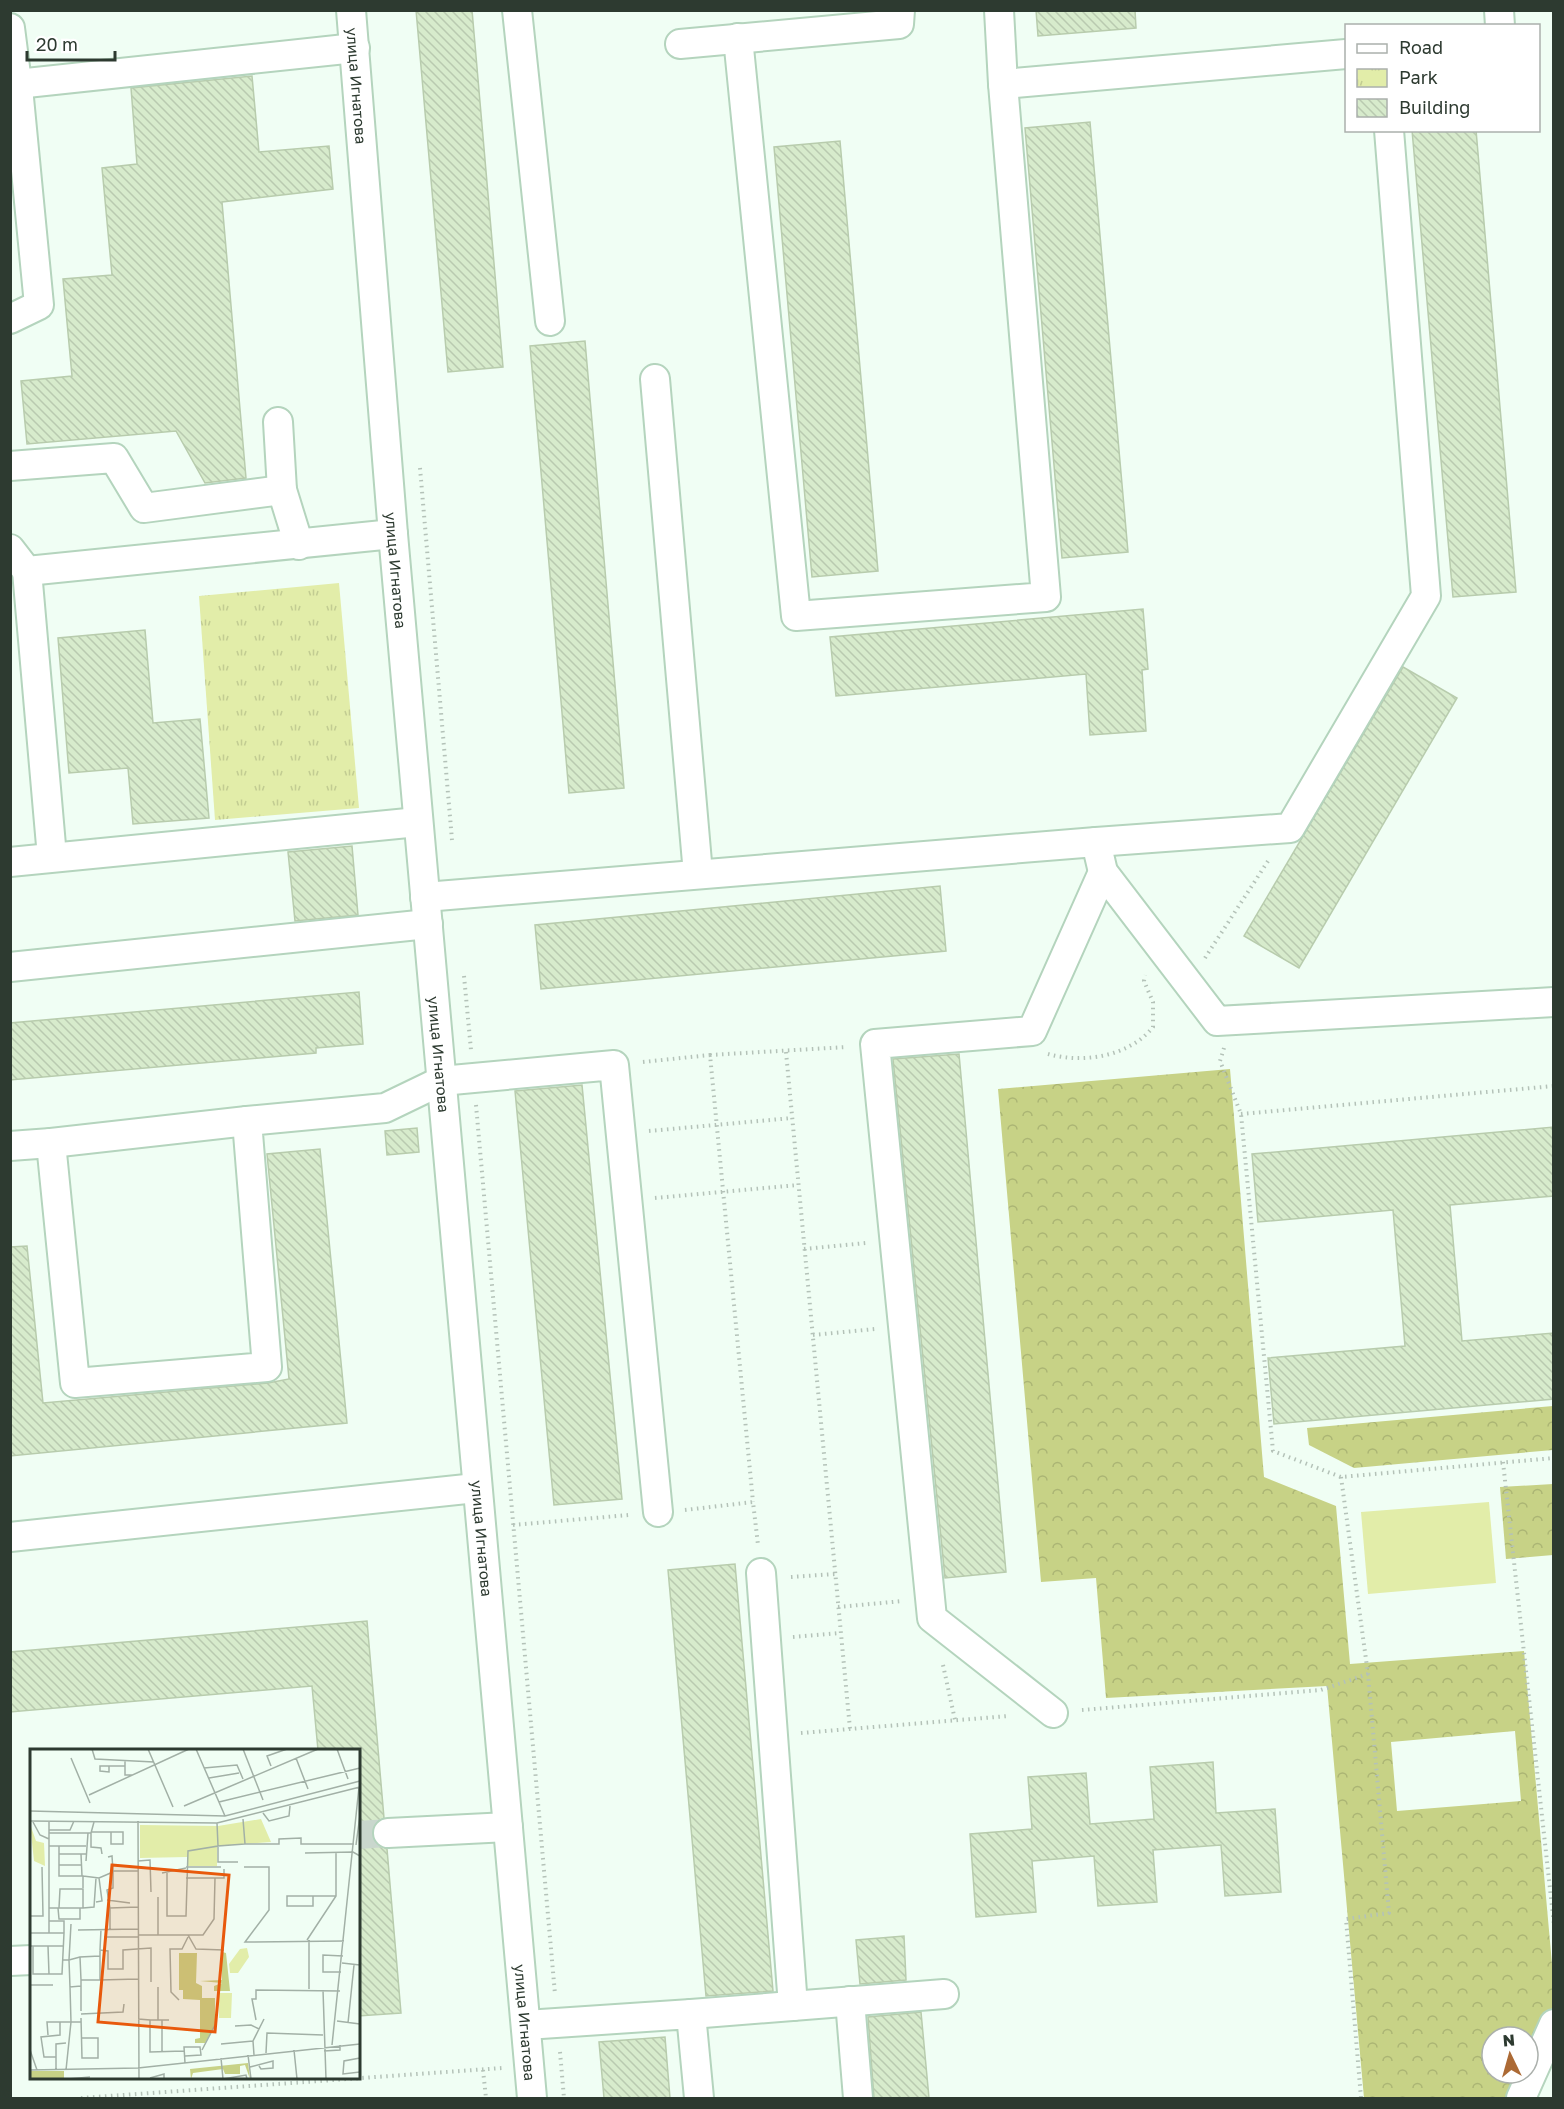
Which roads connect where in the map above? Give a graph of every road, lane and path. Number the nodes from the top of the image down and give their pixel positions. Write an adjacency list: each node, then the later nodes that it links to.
1 (351, 10): 8 (street, улица Игнатова)
2 (518, 10): 14 (street)
3 (900, 10): 6 (street)
4 (999, 10): 10 (street)
5 (10, 28): 11 (street)
6 (738, 39): 7 (street); 10 (street)
7 (680, 44)
8 (355, 48): 11 (street); 19 (street, улица Игнатова)
9 (1345, 54): 10 (street)
10 (1003, 84)
11 (16, 95): 13 (street)
12 (1389, 132): 24 (street)
13 (10, 319)
14 (550, 321)
15 (655, 380): 29 (street)
16 (278, 422): 18 (street)
17 (10, 466): 18 (street)
18 (282, 490): 20 (street)
19 (393, 534): 20 (street); 23 (street, улица Игнатова)
20 (299, 545): 22 (street)
21 (10, 549): 22 (street)
22 (27, 572): 26 (street)
23 (418, 822): 26 (street); 30 (street, улица Игнатова)
24 (1290, 828): 25 (street); 33 (path)
25 (1096, 842): 28 (street); 29 (street)
26 (52, 857): 27 (street)
27 (10, 862)
28 (1103, 872): 31 (street); 36 (street)
29 (698, 874): 30 (street)
30 (427, 910): 32 (street); 41 (street, улица Игнатова)
31 (1155, 939): 33 (street); 36 (path)
32 (10, 968)
33 (1188, 985): 35 (street)
34 (1554, 1002): 35 (street)
35 (1232, 1020): 43 (path)
36 (1032, 1030): 37 (street)
37 (875, 1044): 38 (path); 53 (street)
38 (786, 1052): 39 (path); 44 (path)
39 (710, 1055): 40 (path); 46 (path)
40 (614, 1065): 41 (street); 47 (street)
41 (441, 1081): 45 (street); 60 (street, улица Игнатова)
42 (1554, 1086): 43 (path)
43 (1241, 1114): 59 (path)
44 (792, 1118): 46 (path); 50 (path)
45 (247, 1121): 48 (street); 48 (street)
46 (717, 1125): 47 (path); 51 (path)
47 (621, 1133): 52 (street)
48 (51, 1143): 49 (street)
49 (10, 1146)
50 (798, 1185): 51 (path); 54 (path)
51 (723, 1192): 52 (path); 61 (path)
52 (628, 1201): 63 (street)
53 (895, 1240): 54 (path); 55 (street)
54 (804, 1249): 56 (path)
55 (903, 1326): 56 (path); 68 (street)
56 (813, 1335): 66 (path)
57 (1554, 1458): 58 (path)
58 (1503, 1462): 59 (path); 78 (path)
59 (1341, 1477): 97 (path)
60 (476, 1488): 65 (street); 76 (street, улица Игнатова)
61 (753, 1502): 62 (path); 67 (path)
62 (716, 1507)
63 (658, 1512): 64 (path)
64 (513, 1525)
65 (10, 1537)
66 (835, 1574): 67 (path); 69 (path)
67 (762, 1577): 71 (street)
68 (930, 1599): 69 (path); 73 (street)
69 (838, 1607): 70 (path)
70 (840, 1633): 71 (path); 75 (path)
71 (766, 1640): 83 (street)
72 (942, 1663): 74 (path)
73 (1053, 1713)
74 (955, 1720)
75 (850, 1729)
76 (508, 1827): 77 (street); 86 (street, улица Игнатова)
77 (388, 1833)
78 (1554, 1925)
79 (30, 1960): 80 (street)
80 (10, 1961)
81 (944, 1994): 82 (street)
82 (850, 2001): 83 (street); 96 (street)
83 (793, 2006): 84 (street)
84 (692, 2014): 86 (street); 95 (street)
85 (1554, 2024): 98 (street)
86 (526, 2025): 88 (street, улица Игнатова)
87 (561, 2061): 88 (path)
88 (529, 2066): 89 (path); 94 (street, улица Игнатова)
89 (483, 2070): 91 (path); 93 (path)
90 (354, 2079): 92 (path)
91 (360, 2079)
92 (81, 2098)
93 (486, 2098)
94 (532, 2098)
95 (699, 2098)
96 (858, 2098)
97 (1361, 2098)
98 (1521, 2098)

